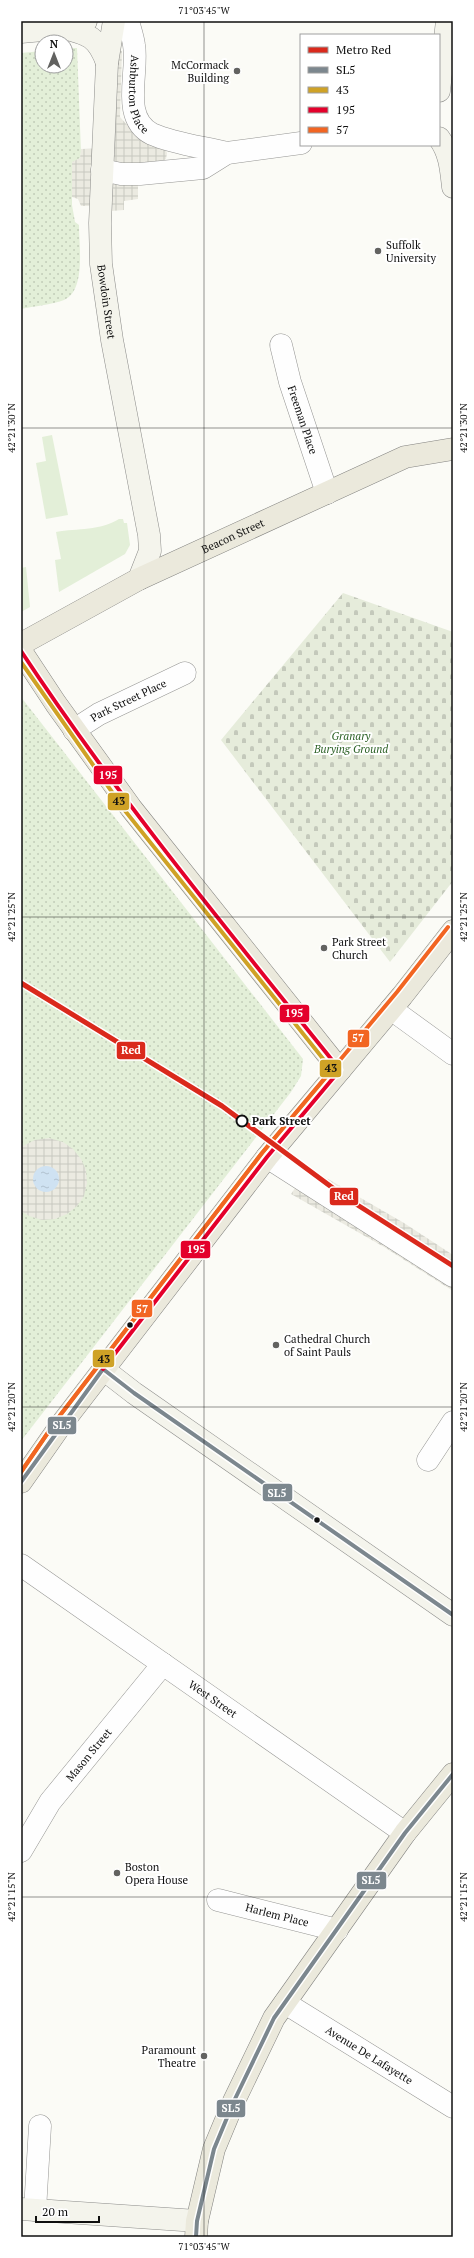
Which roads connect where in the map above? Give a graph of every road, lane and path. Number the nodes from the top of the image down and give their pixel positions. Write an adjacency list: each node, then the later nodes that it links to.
1 (86, 21): 5 (main road)
2 (114, 21): 7 (main road, Bowdoin Street)
3 (128, 21): 11 (street, Ashburton Place)
4 (447, 21): 8 (main road)
5 (64, 28): 6 (main road); 7 (main road)
6 (21, 32)
7 (107, 63): 12 (main road, Bowdoin Street)
8 (440, 82)
9 (440, 140): 13 (main road)
10 (300, 143): 11 (street, Ashburton Place)
11 (227, 153): 12 (street, Ashburton Place)
12 (102, 170): 17 (main road, Bowdoin Street)
13 (453, 187)
14 (281, 346): 16 (street, Freeman Place)
15 (453, 448): 16 (main road, Beacon Street)
16 (327, 493): 17 (main road, Beacon Street)
17 (139, 578): 18 (main road, Beacon Street)
18 (21, 644)
19 (21, 651): 21 (main road)
20 (185, 673): 21 (street, Park Street Place)
21 (74, 730): 25 (main road)
22 (453, 931): 23 (main road)
23 (391, 1009): 24 (street); 25 (main road)
24 (453, 1054)
25 (340, 1070): 26 (main road)
26 (267, 1157): 27 (street); 28 (main road)
27 (453, 1276)
28 (103, 1369): 31 (main road); 33 (main road)
29 (453, 1422): 30 (street)
30 (428, 1460)
31 (21, 1482)
32 (21, 1565): 34 (street, West Street)
33 (453, 1616)
34 (163, 1664): 36 (street, West Street); 37 (street, Mason Street)
35 (453, 1774): 36 (main road)
36 (405, 1833): 39 (main road)
37 (21, 1851)
38 (218, 1900): 39 (street, Harlem Place)
39 (337, 1930): 40 (main road)
40 (285, 2003): 41 (street, Avenue De Lafayette); 44 (main road)
41 (453, 2108)
42 (40, 2126): 43 (street)
43 (28, 2210): 44 (main road)
44 (197, 2229)

